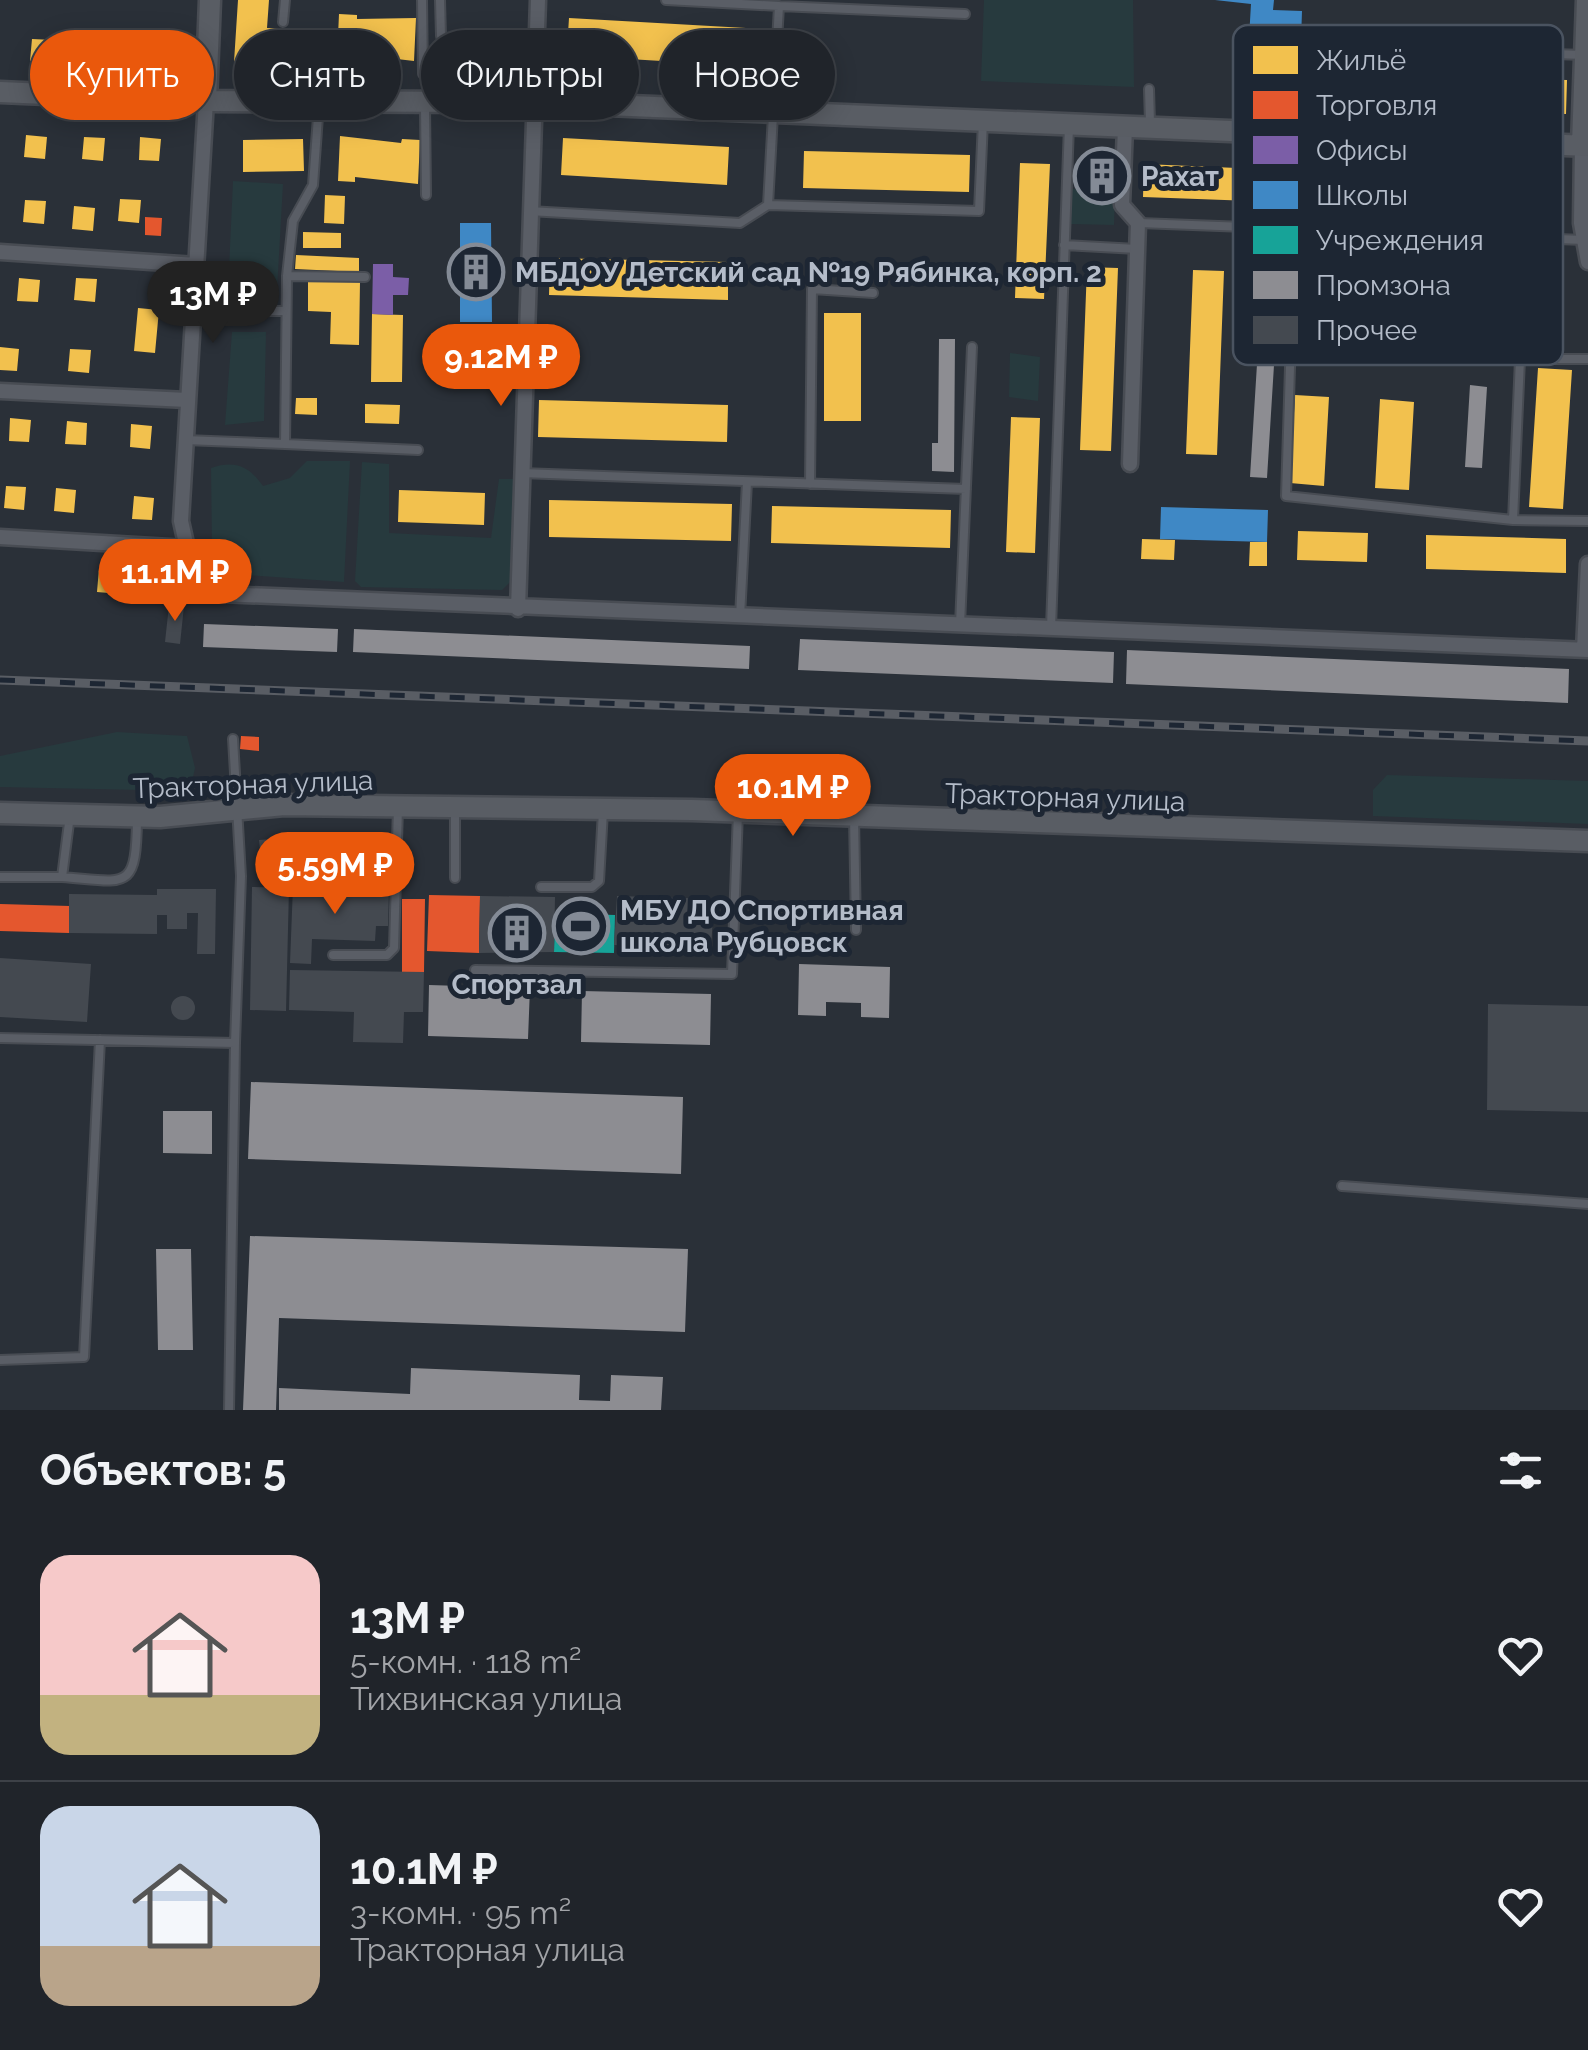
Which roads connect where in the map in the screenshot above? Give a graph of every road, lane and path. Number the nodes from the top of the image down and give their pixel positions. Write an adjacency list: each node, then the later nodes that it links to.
1 (210, 0): 12 (street)
2 (284, 0): 11 (lane)
3 (422, 0): 13 (lane)
4 (440, 0): 14 (lane)
5 (538, 0): 15 (street)
6 (666, 0): 8 (lane)
7 (1587, 0): 9 (street)
8 (779, 6): 10 (lane); 16 (lane)
9 (1587, 13): 18 (street)
10 (965, 14)
11 (283, 22)
12 (209, 30)
13 (422, 30)
14 (441, 30)
15 (537, 30)
16 (778, 30)
17 (1563, 54): 18 (lane)
18 (1585, 55): 33 (street)
19 (1149, 89): 31 (lane)
20 (0, 92): 21 (street)
21 (30, 93)
22 (835, 116): 28 (street)
23 (205, 120): 46 (street)
24 (318, 120): 47 (lane)
25 (425, 120): 34 (lane)
26 (533, 120): 36 (street)
27 (773, 120): 35 (lane)
28 (984, 122): 29 (street); 35 (lane)
29 (1068, 125): 30 (street); 42 (lane)
30 (1125, 127): 31 (street); 37 (street)
31 (1150, 128): 32 (street)
32 (1233, 131)
33 (1585, 146): 38 (street)
34 (426, 195)
35 (768, 206): 36 (lane)
36 (528, 211): 61 (street)
37 (1138, 223): 39 (lane); 43 (street)
38 (1584, 223): 41 (street)
39 (1233, 226)
40 (1563, 239): 41 (lane)
41 (1584, 240): 45 (street)
42 (1064, 245): 43 (lane); 73 (lane)
43 (1137, 248): 60 (street)
44 (0, 252): 46 (street)
45 (1588, 262)
46 (196, 265): 50 (street)
47 (287, 276): 48 (lane); 51 (lane)
48 (365, 277)
49 (872, 292): 63 (lane)
50 (193, 310): 51 (lane); 56 (street)
51 (284, 311): 58 (lane)
52 (972, 347): 64 (lane)
53 (1290, 365): 65 (lane)
54 (1520, 365): 65 (lane)
55 (0, 390): 56 (street)
56 (188, 400): 57 (street)
57 (186, 440): 58 (lane); 68 (street)
58 (285, 444): 59 (lane)
59 (418, 450)
60 (1130, 464)
61 (520, 473): 62 (lane); 70 (street)
62 (747, 482): 63 (lane); 71 (lane)
63 (810, 484): 64 (lane)
64 (966, 489): 72 (lane)
65 (1514, 520): 66 (lane)
66 (1588, 521)
67 (0, 537): 68 (street)
68 (187, 548): 70 (street)
69 (1588, 564): 74 (street)
70 (518, 608): 71 (street)
71 (740, 616): 72 (street)
72 (960, 624): 73 (street)
73 (1050, 628): 74 (street)
74 (1586, 650)
75 (234, 740): 76 (lane)
76 (237, 806): 77 (street, Тракторная улица); 83 (street, Тракторная улица); 97 (lane)
77 (398, 807): 78 (street, Тракторная улица); 88 (lane)
78 (455, 808): 79 (street, Тракторная улица); 90 (lane)
79 (604, 811): 81 (street, Тракторная улица); 91 (lane)
80 (0, 812): 82 (street, Тракторная улица)
81 (738, 812): 84 (street, Тракторная улица); 94 (lane)
82 (70, 815): 83 (street, Тракторная улица); 89 (lane)
83 (136, 816): 89 (lane)
84 (854, 816): 85 (street, Тракторная улица); 92 (lane)
85 (1588, 841)
86 (305, 873): 88 (lane)
87 (0, 877): 89 (lane)
88 (396, 877): 93 (lane)
89 (62, 878)
90 (455, 878)
91 (541, 887)
92 (856, 930)
93 (333, 955)
94 (474, 970)
95 (0, 1038): 96 (lane)
96 (100, 1040): 97 (lane); 100 (lane)
97 (235, 1043): 101 (lane)
98 (1342, 1186): 99 (lane)
99 (1588, 1204)
100 (0, 1360)
101 (229, 1410)

